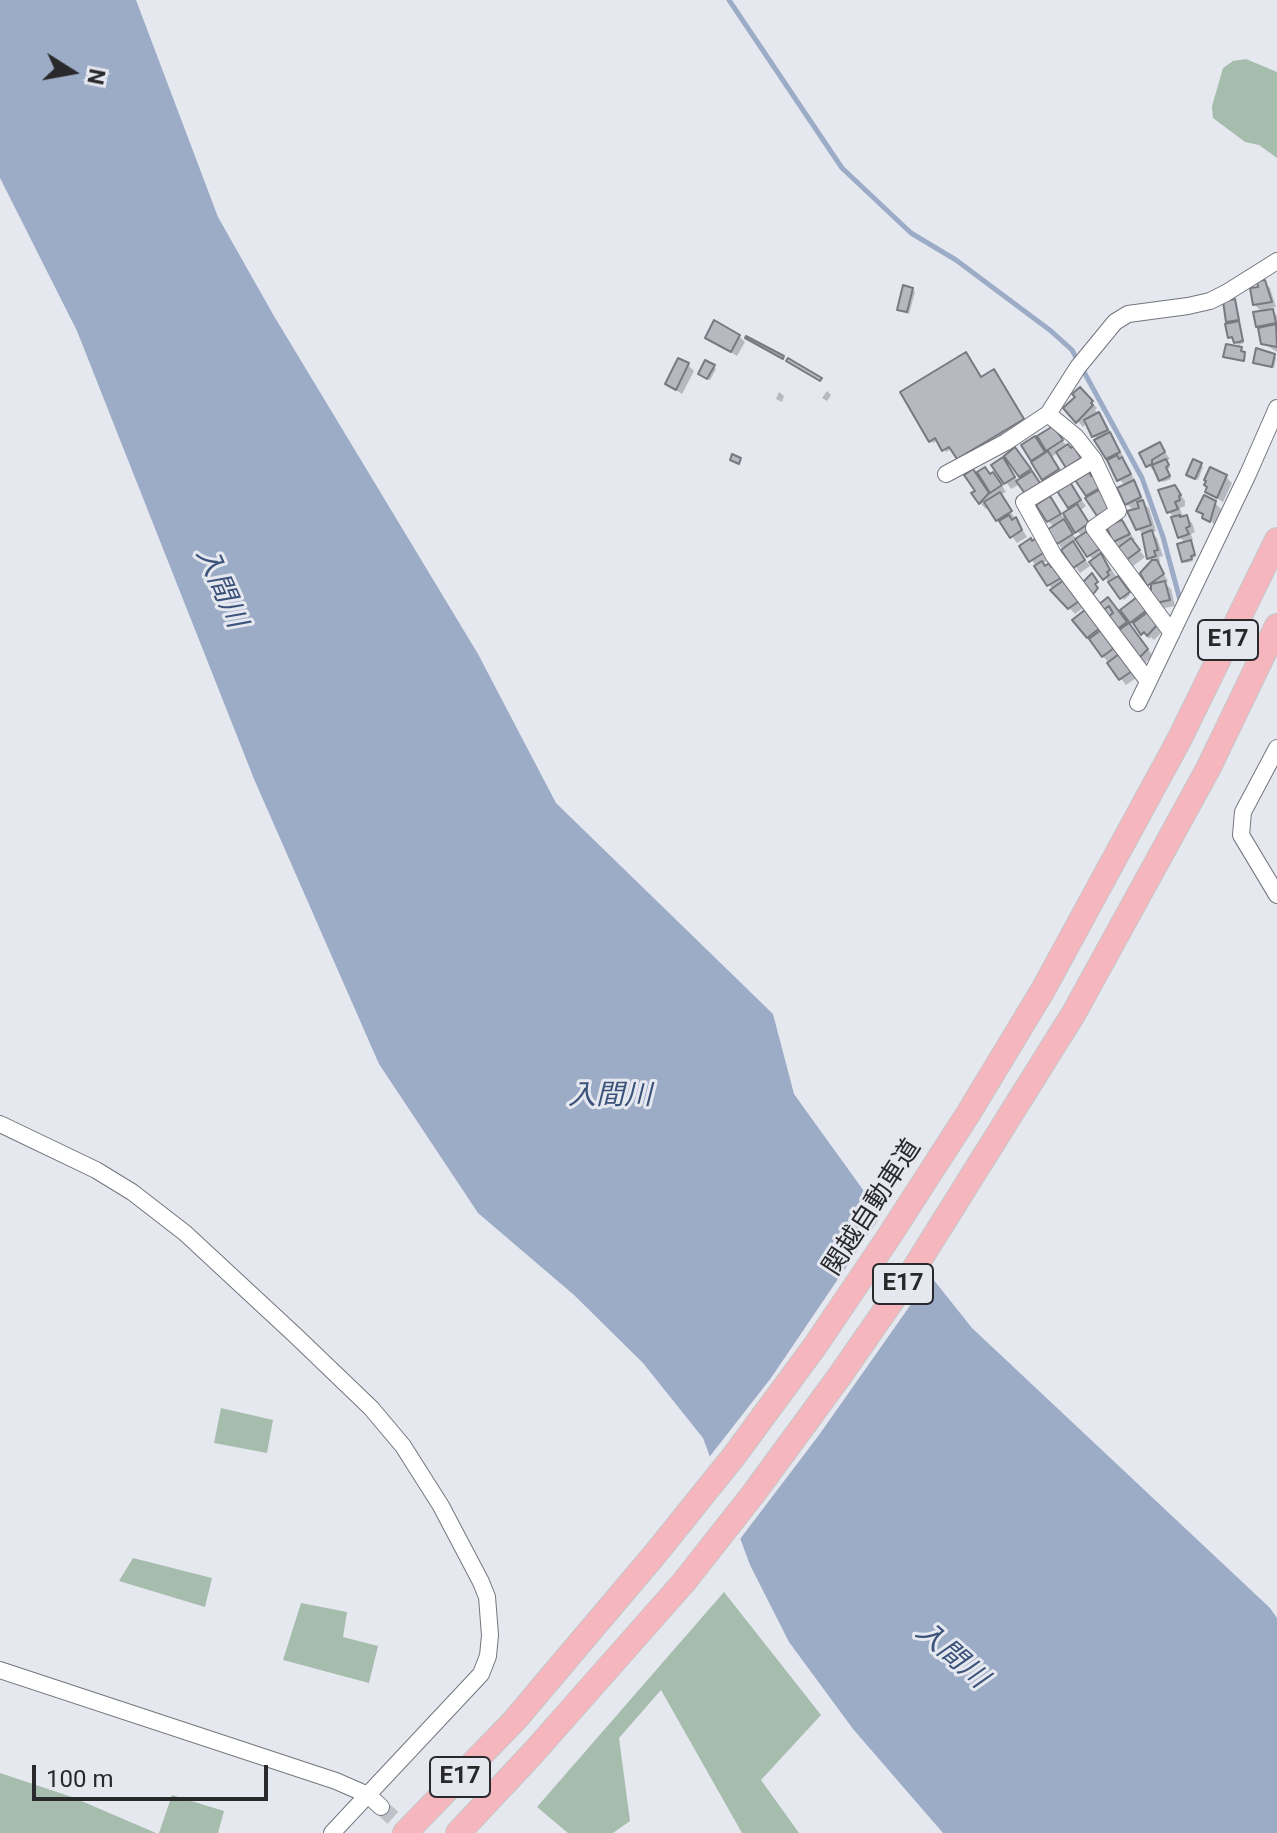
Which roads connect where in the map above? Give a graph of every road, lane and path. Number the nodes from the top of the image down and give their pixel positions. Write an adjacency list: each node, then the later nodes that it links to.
1 (1277, 261): 3 (street)
2 (1277, 408): 8 (street)
3 (1048, 414): 4 (street); 5 (street)
4 (1094, 460): 8 (street); 9 (street)
5 (946, 474)
6 (1277, 540): 18 (highway, 関越自動車道 / E17)
7 (1277, 626): 19 (highway, E17)
8 (1172, 633): 9 (street)
9 (1148, 681): 10 (street)
10 (1138, 703)
11 (1277, 748): 12 (street)
12 (1277, 895)
13 (0, 1124): 15 (street)
14 (0, 1670): 15 (street)
15 (368, 1795): 16 (street); 17 (street)
16 (381, 1807)
17 (332, 1833)
18 (405, 1833)
19 (458, 1833)

